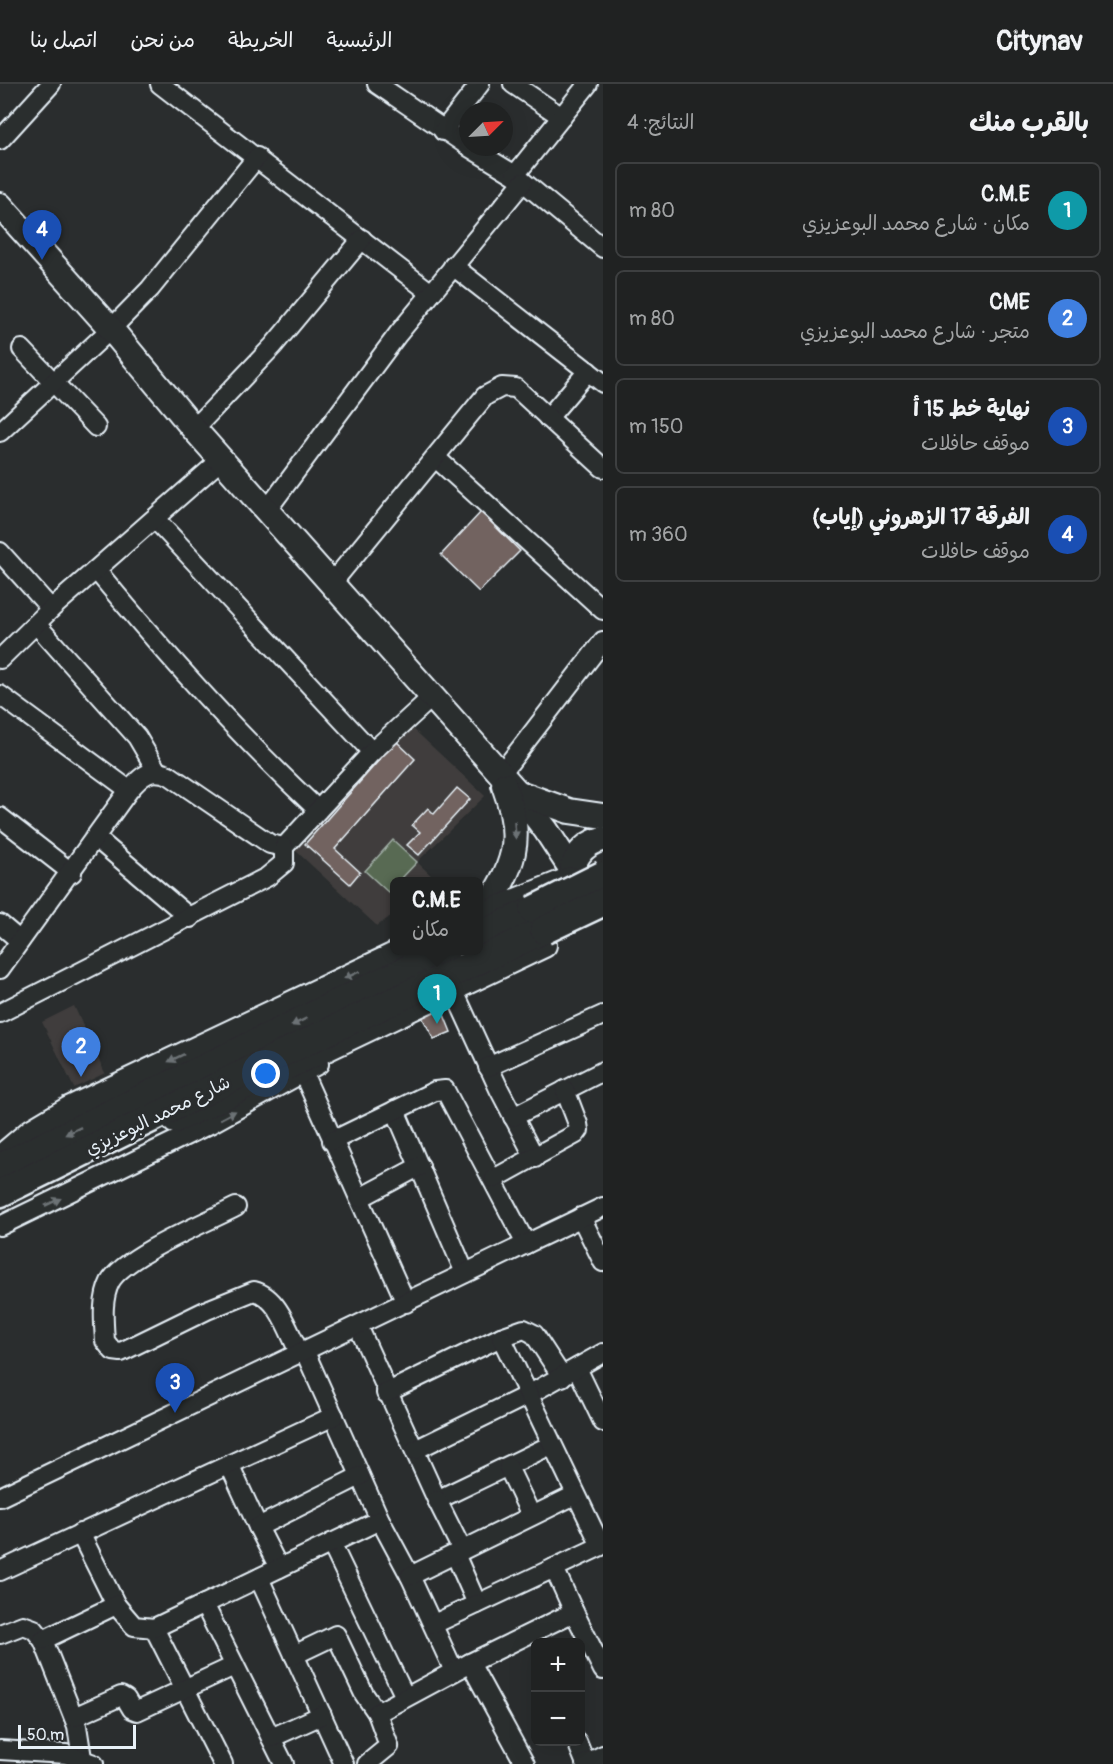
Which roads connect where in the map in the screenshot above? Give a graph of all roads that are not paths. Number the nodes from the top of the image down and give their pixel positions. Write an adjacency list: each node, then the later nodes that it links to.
1 (51, 84): 9 (street)
2 (160, 84): 12 (street)
3 (377, 84): 8 (street)
4 (480, 84): 8 (street)
5 (513, 84): 7 (street)
6 (588, 84): 7 (street)
7 (562, 117): 13 (street)
8 (443, 131): 10 (street)
9 (0, 140)
10 (459, 141)
11 (484, 156): 13 (street)
12 (257, 157): 15 (street); 19 (street)
13 (519, 178): 16 (street); 17 (street)
14 (3, 215): 19 (main road)
15 (362, 239): 18 (street); 26 (street)
16 (603, 248)
17 (453, 266): 18 (street); 21 (street)
18 (431, 293): 31 (street)
19 (111, 329): 22 (street); 26 (main road)
20 (22, 349): 22 (street)
21 (588, 371): 23 (street); 24 (street)
22 (54, 383): 25 (street); 27 (street)
23 (603, 383)
24 (548, 418): 28 (street); 30 (street)
25 (96, 427)
26 (194, 429): 29 (main road)
27 (0, 432)
28 (436, 458): 35 (street); 37 (street)
29 (222, 459): 31 (main road); 32 (street)
30 (603, 468)
31 (267, 510): 35 (main road)
32 (156, 520): 34 (street); 43 (street)
33 (0, 552): 36 (street)
34 (97, 572): 36 (street); 48 (street)
35 (332, 584): 42 (main road)
36 (51, 609): 38 (street)
37 (603, 610)
38 (36, 624): 40 (street); 44 (street)
39 (603, 641): 45 (street)
40 (0, 659)
41 (0, 695): 46 (street)
42 (432, 697): 43 (street); 45 (main road)
43 (372, 752): 48 (street)
44 (157, 771): 46 (street); 52 (street)
45 (500, 775): 47 (main road); 58 (main road, one-way to 58)
46 (129, 790): 51 (street)
47 (522, 798): 50 (main road); 54 (main road)
48 (318, 810): 52 (street)
49 (0, 817): 53 (street)
50 (602, 823): 54 (main road)
51 (96, 838): 53 (street); 59 (street)
52 (284, 847): 59 (street)
53 (72, 873): 64 (street)
54 (571, 874): 57 (main road); 60 (main road)
55 (603, 874): 61 (highway, bridge)
56 (603, 902): 61 (highway, bridge)
57 (603, 916): 70 (main road)
58 (483, 917)
59 (190, 918): 71 (street)
60 (483, 920)
61 (539, 920): 62 (highway); 65 (highway, شارع محمد البوعزيزي)
62 (483, 922)
63 (0, 924): 64 (street)
64 (20, 941): 69 (street)
65 (483, 949)
66 (396, 955): 81 (main road, one-way to 81)
67 (438, 955): 85 (highway, شارع محمد البوعزيزي, one-way to 85)
68 (472, 955): 85 (highway, شارع محمد البوعزيزي)
69 (0, 969)
70 (453, 988): 73 (main road); 74 (street)
71 (0, 1013)
72 (602, 1018): 74 (street)
73 (354, 1036): 76 (street); 85 (main road)
74 (488, 1067): 79 (street)
75 (603, 1071): 77 (street)
76 (303, 1073): 80 (street); 90 (street, one-way to 76)
77 (564, 1090): 79 (street); 82 (street)
78 (395, 1110): 80 (street); 83 (street); 84 (street)
79 (513, 1117): 82 (street)
80 (332, 1141): 86 (street)
81 (0, 1158)
82 (535, 1158): 84 (street)
83 (420, 1166): 86 (street); 93 (street)
84 (494, 1179): 91 (street)
85 (6, 1182)
86 (360, 1198): 94 (street)
87 (236, 1207): 97 (street)
88 (603, 1207): 89 (street)
89 (581, 1216): 91 (street); 92 (street)
90 (0, 1226)
91 (526, 1244): 93 (street)
92 (603, 1262)
93 (465, 1273): 94 (street)
94 (406, 1303): 95 (street)
95 (358, 1326): 97 (street); 100 (street)
96 (501, 1337): 99 (street); 100 (street); 101 (street)
97 (302, 1353): 102 (street); 110 (street)
98 (603, 1353): 99 (street)
99 (569, 1372): 101 (street); 103 (street)
100 (386, 1393): 105 (street)
101 (528, 1395): 104 (street); 105 (street)
102 (333, 1416): 106 (street); 108 (street)
103 (603, 1422)
104 (551, 1445): 107 (street); 109 (street)
105 (415, 1450): 111 (street)
106 (230, 1466): 114 (street); 115 (street)
107 (508, 1467): 111 (street); 112 (street)
108 (360, 1476): 113 (street); 114 (street)
109 (575, 1495): 112 (street); 117 (street)
110 (0, 1497)
111 (437, 1500): 118 (street)
112 (531, 1515): 118 (street)
113 (380, 1520): 116 (street); 122 (street)
114 (258, 1527): 119 (street)
115 (80, 1533): 121 (street); 126 (street)
116 (331, 1544): 119 (street); 139 (street)
117 (602, 1546): 120 (street)
118 (459, 1552): 122 (street); 125 (street)
119 (279, 1568): 123 (street)
120 (554, 1568): 125 (street); 127 (street)
121 (0, 1571)
122 (410, 1576): 128 (street)
123 (259, 1578): 124 (street); 134 (street)
124 (204, 1604): 129 (street); 135 (street)
125 (477, 1604): 128 (street)
126 (116, 1605): 129 (street); 133 (street)
127 (574, 1612): 131 (street); 137 (street)
128 (434, 1624): 136 (street)
129 (154, 1628): 138 (street)
130 (0, 1634): 133 (street)
131 (535, 1638)
132 (531, 1640): 136 (street)
133 (43, 1641): 142 (street)
134 (294, 1654): 140 (street); 141 (street)
135 (234, 1666): 138 (street); 143 (street)
136 (462, 1667): 139 (street); 152 (street)
137 (603, 1670)
138 (185, 1688): 142 (street); 148 (street)
139 (405, 1697): 140 (street)
140 (377, 1713): 151 (street)
141 (322, 1715): 143 (street); 150 (street)
142 (74, 1717): 147 (street)
143 (271, 1738): 149 (street)
144 (578, 1746): 153 (street)
145 (0, 1750): 147 (street)
146 (603, 1755): 153 (street)
147 (88, 1761)
148 (223, 1764)
149 (284, 1764)
150 (344, 1764)
151 (367, 1764)
152 (525, 1764)
153 (585, 1764)

